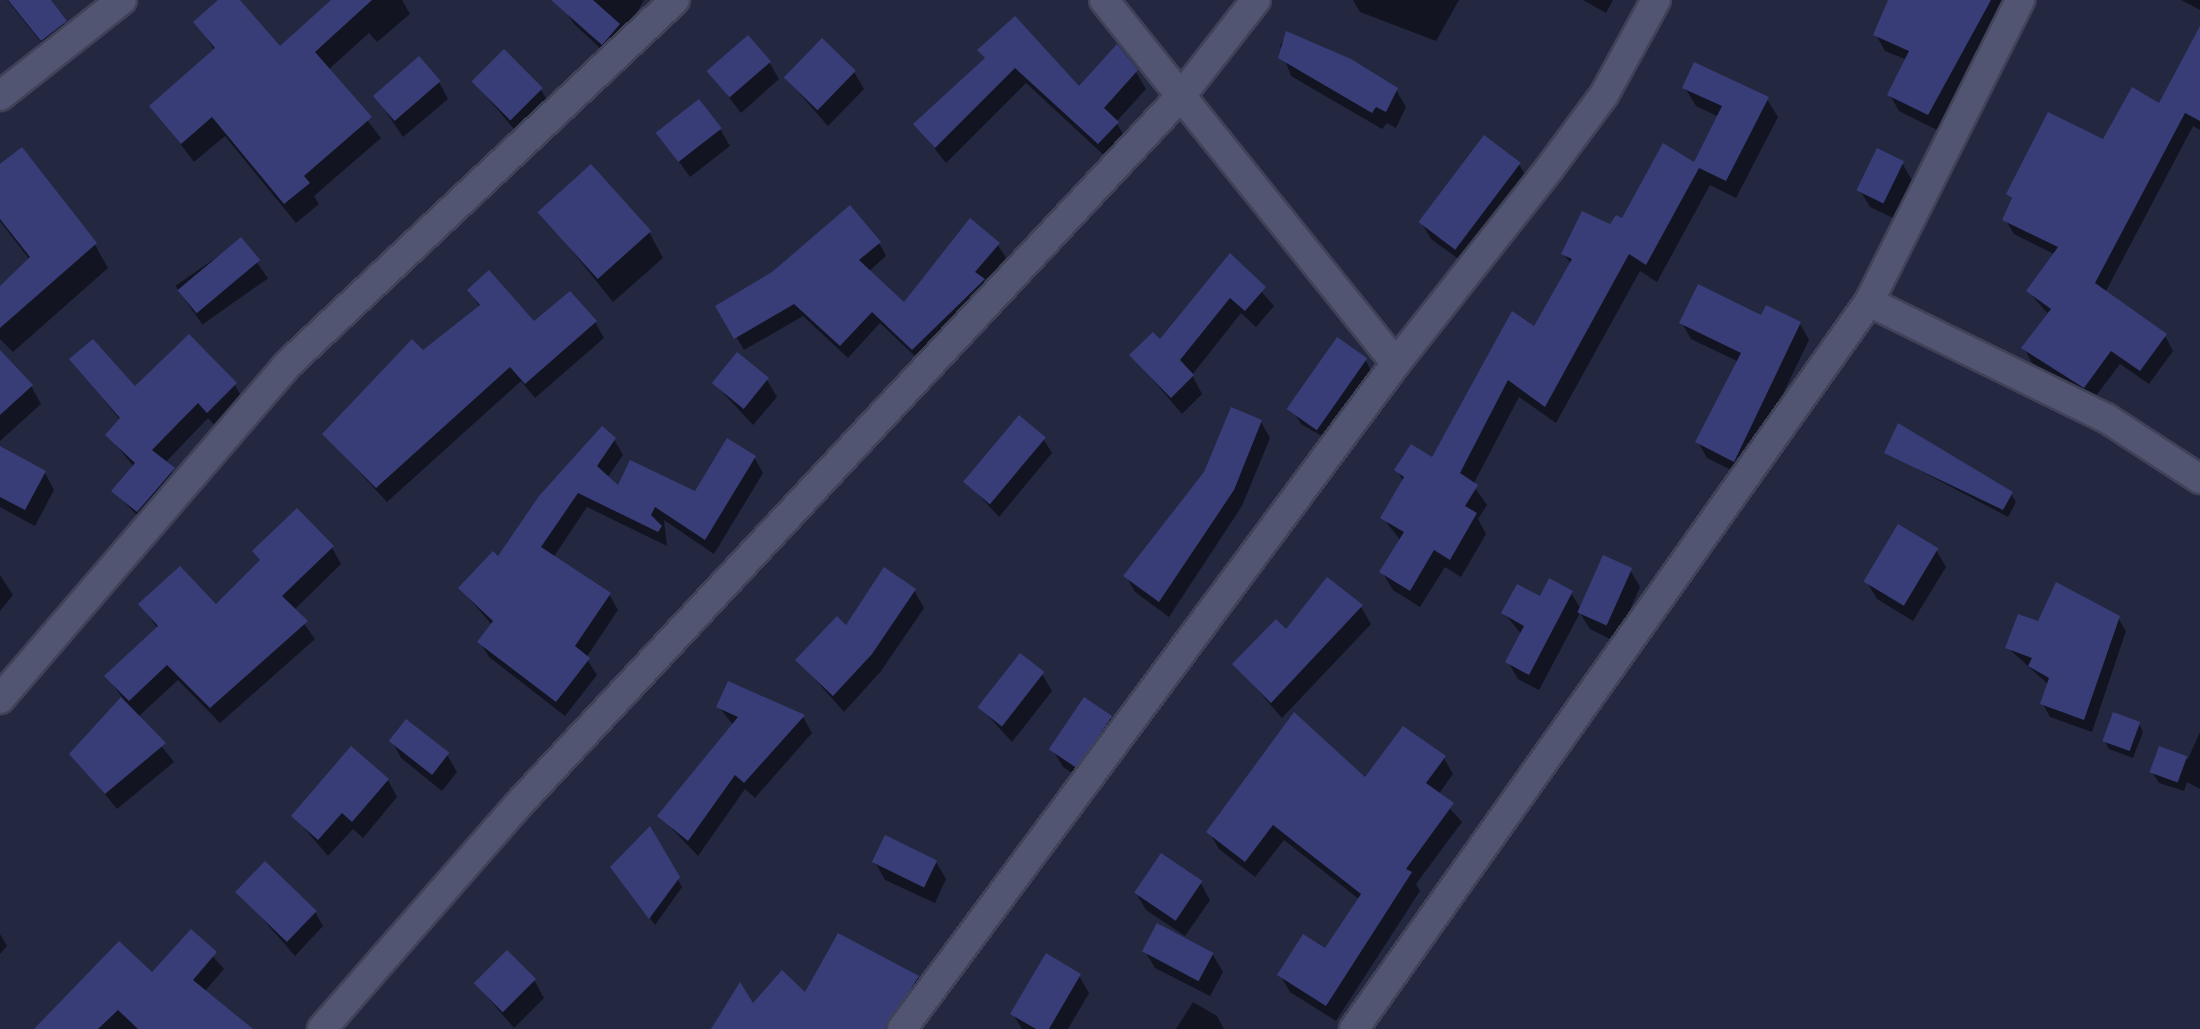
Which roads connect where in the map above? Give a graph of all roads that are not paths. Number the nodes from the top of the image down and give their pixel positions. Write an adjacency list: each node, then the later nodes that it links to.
1 (122, 0): 7 (street)
2 (676, 0): 12 (street)
3 (1104, 0): 8 (street)
4 (1256, 0): 8 (street)
5 (1656, 0): 10 (street)
6 (2020, 0): 9 (street)
7 (0, 96)
8 (1181, 96): 10 (street); 13 (street)
9 (1868, 302): 11 (street); 15 (street)
10 (1396, 363): 14 (street)
11 (2200, 478)
12 (0, 699)
13 (322, 1029)
14 (902, 1029)
15 (1354, 1029)

